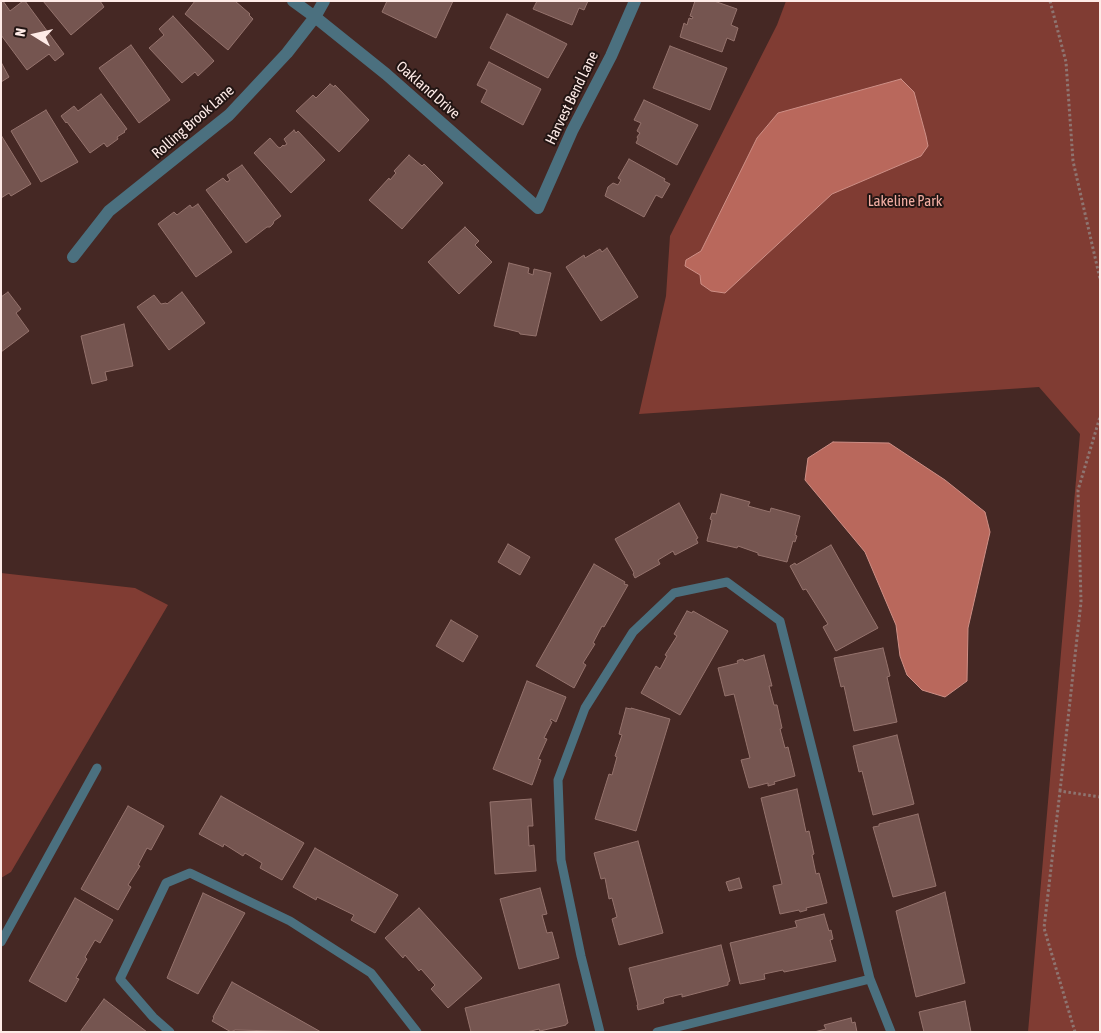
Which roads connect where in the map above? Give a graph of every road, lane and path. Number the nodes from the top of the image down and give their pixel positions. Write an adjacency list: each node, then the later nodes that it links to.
1 (293, 1): 5 (street, Oakland Drive)
2 (324, 1): 5 (street, Rolling Brook Lane)
3 (635, 1): 6 (street, Harvest Bend Lane)
4 (1050, 1): 8 (path)
5 (315, 17): 6 (street, Oakland Drive); 7 (street, Rolling Brook Lane)
6 (538, 208)
7 (73, 257)
8 (1100, 279)
9 (1100, 417): 11 (path)
10 (97, 768): 13 (lane)
11 (1060, 790): 12 (path); 20 (path)
12 (1100, 797)
13 (1, 942)
14 (870, 979): 17 (lane); 18 (lane); 19 (lane)
15 (170, 1032): 16 (lane)
16 (417, 1032)
17 (600, 1032)
18 (656, 1032)
19 (891, 1032)
20 (1075, 1032)

